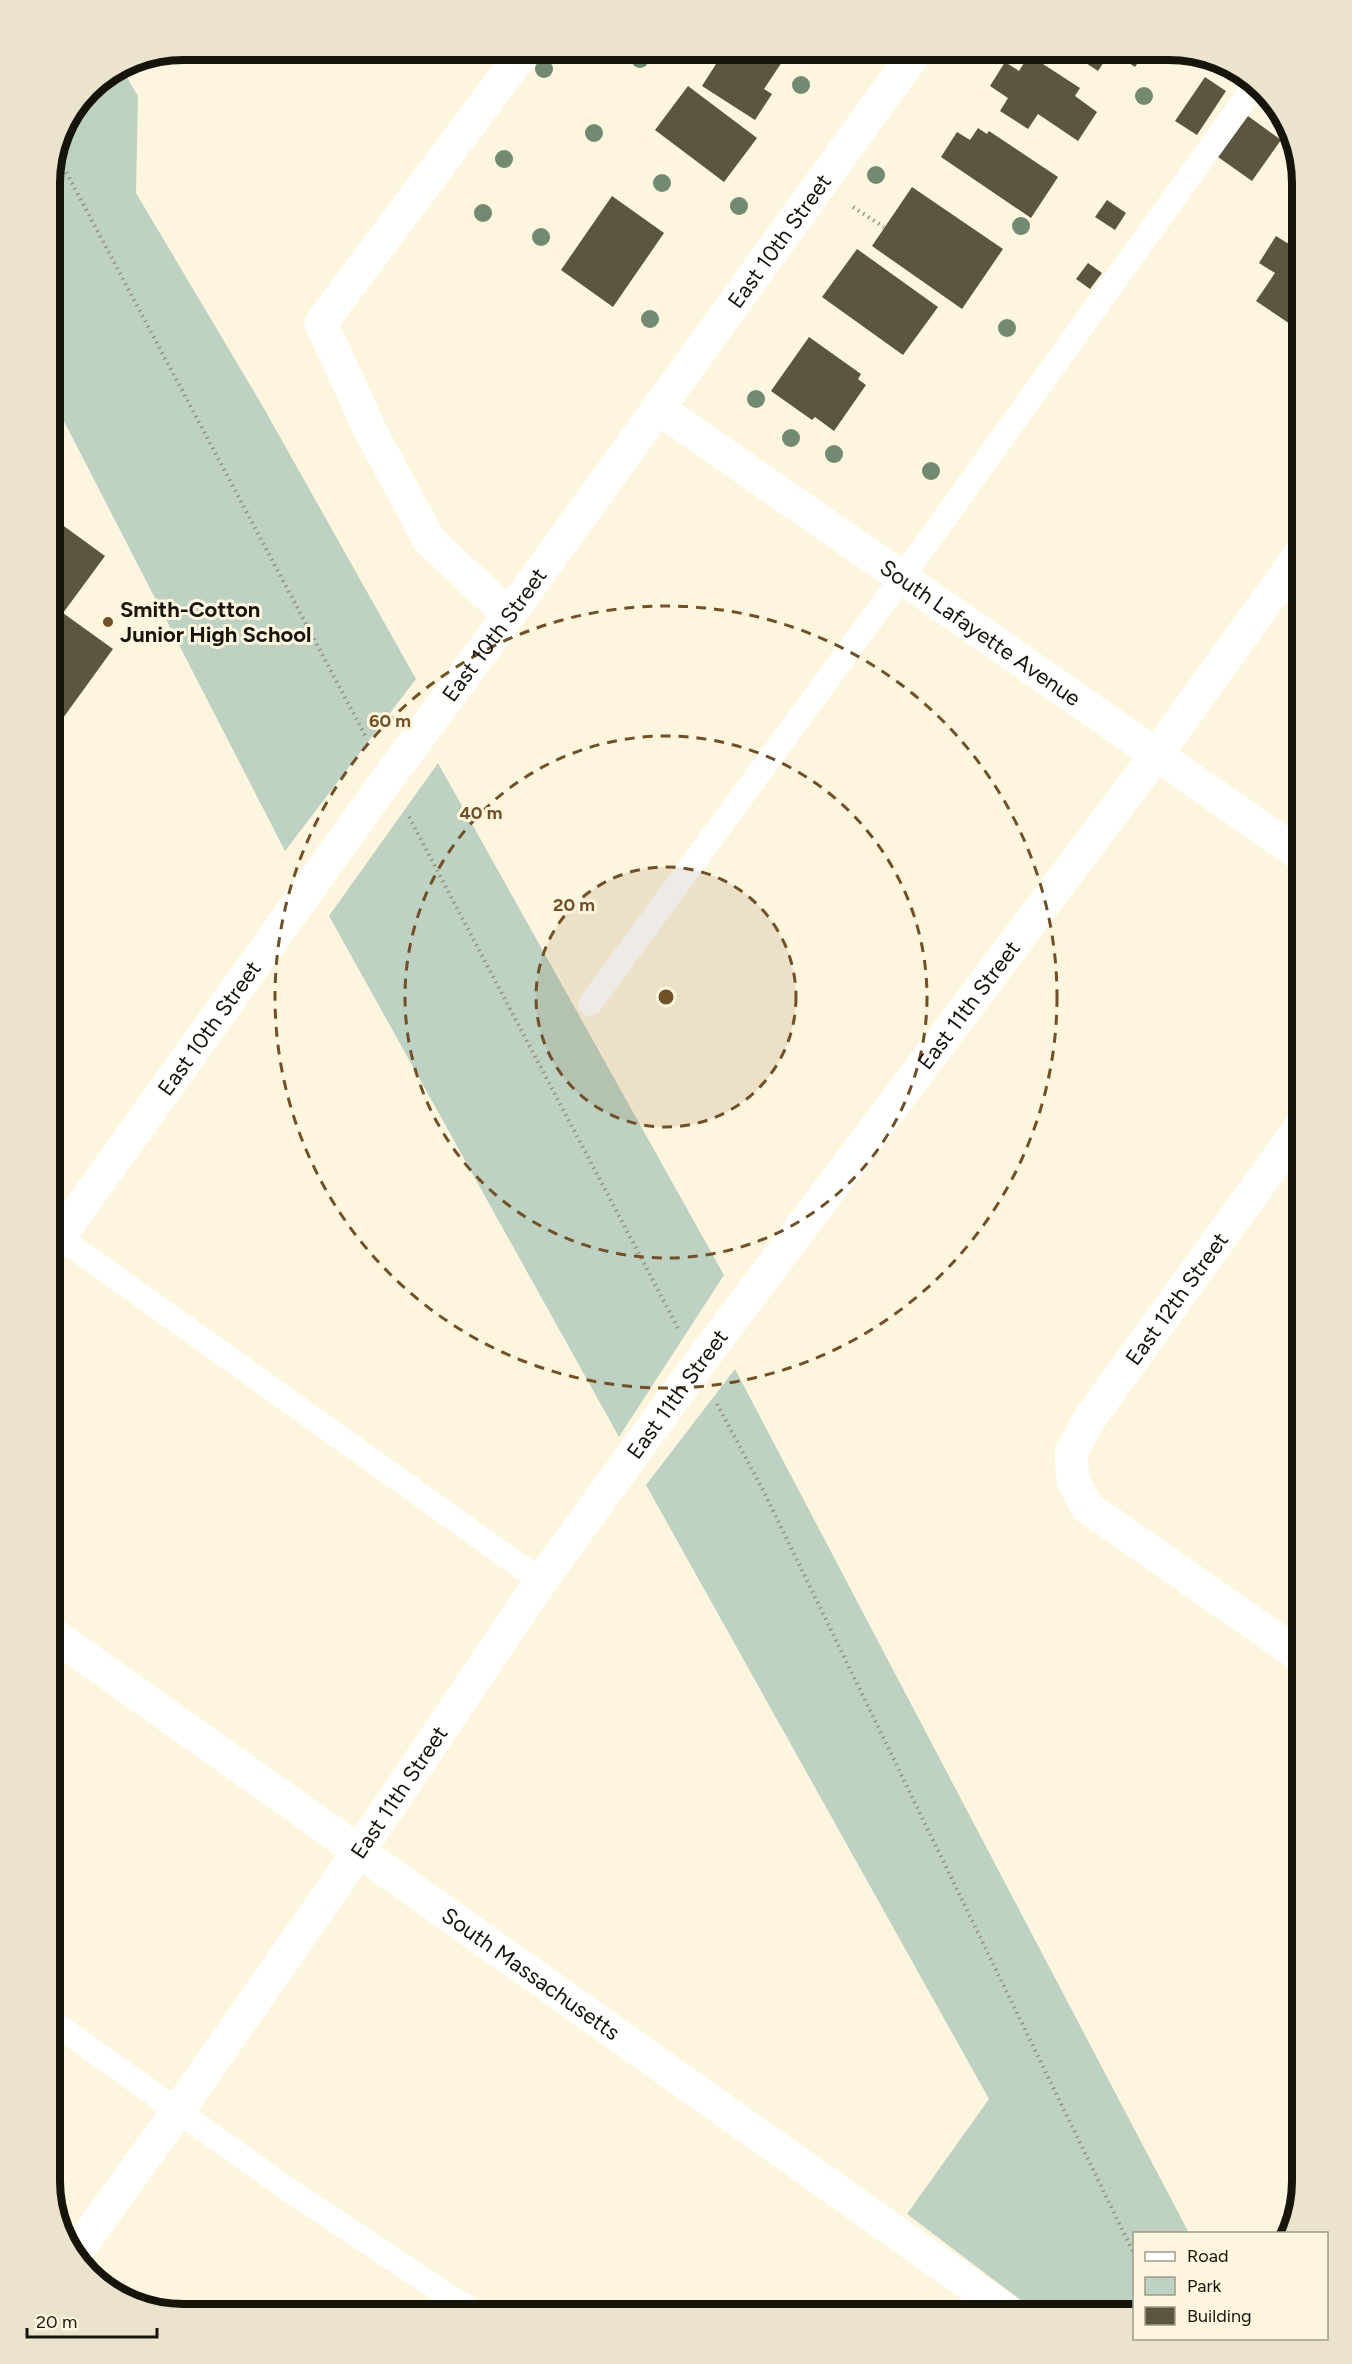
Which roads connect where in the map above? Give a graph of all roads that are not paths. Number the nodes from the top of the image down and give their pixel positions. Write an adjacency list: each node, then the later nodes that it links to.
1 (518, 60): 7 (street)
2 (910, 60): 4 (street, East 10th Street)
3 (1250, 91): 6 (lane)
4 (658, 408): 6 (street, South Lafayette Avenue); 7 (street, East 10th Street)
5 (1292, 566): 8 (street, East 11th Street)
6 (901, 579): 8 (street, South Lafayette Avenue); 10 (lane)
7 (509, 615): 12 (street, East 10th Street)
8 (1156, 755): 9 (street, South Lafayette Avenue); 14 (street, East 11th Street)
9 (1292, 849)
10 (590, 1004)
11 (1292, 1139): 16 (street, East 12th Street)
12 (60, 1236)
13 (60, 1248): 14 (lane)
14 (541, 1581): 17 (street, East 11th Street)
15 (60, 1639): 17 (street, South Massachusetts)
16 (1292, 1650)
17 (359, 1851): 19 (street, East 11th Street); 22 (street, South Massachusetts)
18 (60, 2027): 19 (lane)
19 (178, 2111): 20 (street, East 11th Street); 21 (lane)
20 (80, 2247)
21 (461, 2304)
22 (997, 2304)

